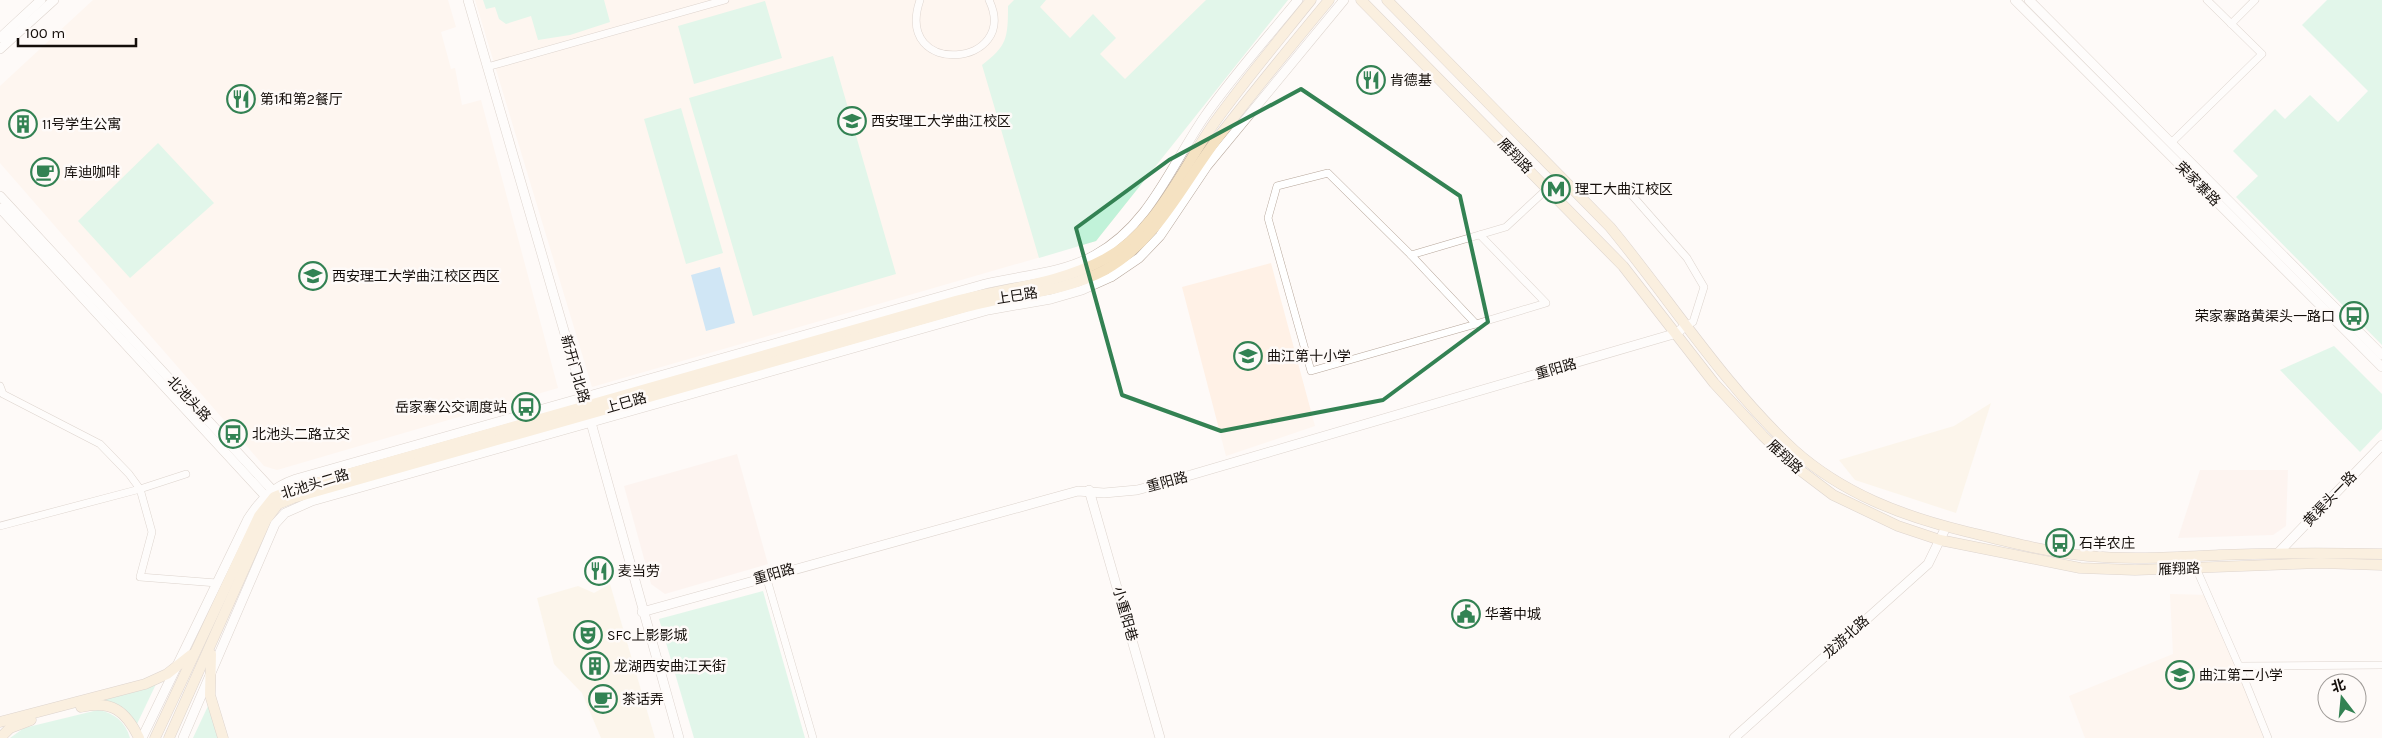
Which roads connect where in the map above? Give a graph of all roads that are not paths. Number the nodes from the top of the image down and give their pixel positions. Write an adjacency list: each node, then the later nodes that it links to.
1 (41, 0): 18 (street)
2 (54, 0): 19 (street)
3 (468, 0): 20 (street, 新开门北路)
4 (725, 0): 20 (street)
5 (920, 0): 6 (street)
6 (989, 0)
7 (1298, 0): 34 (street)
8 (1311, 0): 34 (main road, 上巳路)
9 (1328, 0): 34 (main road, 上巳路)
10 (1344, 0): 34 (street)
11 (1361, 0): 23 (main road, 雁翔路)
12 (1387, 0): 29 (main road, 雁翔路)
13 (2015, 0): 32 (street, 荣家寨路)
14 (2029, 0): 21 (street, 荣家寨路)
15 (2207, 0): 17 (street)
16 (2255, 0): 17 (street)
17 (2231, 24): 21 (street)
18 (0, 38)
19 (0, 49)
20 (487, 68): 34 (street, 新开门北路)
21 (2171, 143): 31 (street, 荣家寨路)
22 (1623, 185): 29 (street)
23 (1547, 189): 26 (street); 30 (main road, 雁翔路)
24 (0, 196): 39 (street, 北池头路)
25 (0, 208): 39 (street, 北池头路)
26 (1480, 235): 27 (street); 28 (street)
27 (1411, 255): 28 (street); 28 (street)
28 (1476, 324)
29 (1685, 326): 30 (street, 重阳路); 41 (main road, 雁翔路)
30 (1677, 333): 38 (street, 重阳路); 42 (main road, 雁翔路)
31 (2382, 355)
32 (2382, 367)
33 (0, 386): 37 (street)
34 (587, 410): 39 (main road, 北池头二路); 39 (street); 49 (street, 新开门北路)
35 (2382, 445): 43 (street, 黄渠头一路)
36 (186, 474): 37 (street)
37 (140, 489): 40 (street); 48 (street)
38 (1090, 490): 47 (street, 重阳路); 65 (street, 小重阳巷)
39 (275, 500): 48 (street); 50 (main road, 北池头二路); 51 (main road, 北池头二路); 55 (street)
40 (0, 526)
41 (1946, 527): 42 (street, 龙游北路); 43 (main road, 雁翔路)
42 (1940, 540): 46 (main road, 雁翔路); 66 (street, 龙游北路)
43 (2278, 553): 44 (main road, 雁翔路)
44 (2382, 554)
45 (2382, 565): 46 (main road, 雁翔路)
46 (2196, 568): 53 (street)
47 (766, 576): 49 (street, 重阳路); 64 (street)
48 (218, 582): 54 (street)
49 (642, 612): 63 (street, 新开门北路)
50 (198, 646): 54 (main road); 59 (main road, 北池头二路)
51 (211, 646): 55 (main road); 60 (main road, 北池头二路)
52 (2382, 665): 53 (street)
53 (2239, 666): 67 (street)
54 (174, 670): 56 (main road); 58 (street)
55 (210, 677): 61 (street); 62 (main road)
56 (0, 722)
57 (0, 738): 58 (main road)
58 (140, 738)
59 (155, 738)
60 (169, 738)
61 (183, 738)
62 (223, 738)
63 (679, 738)
64 (813, 738)
65 (1160, 738)
66 (1734, 738)
67 (2268, 738)

